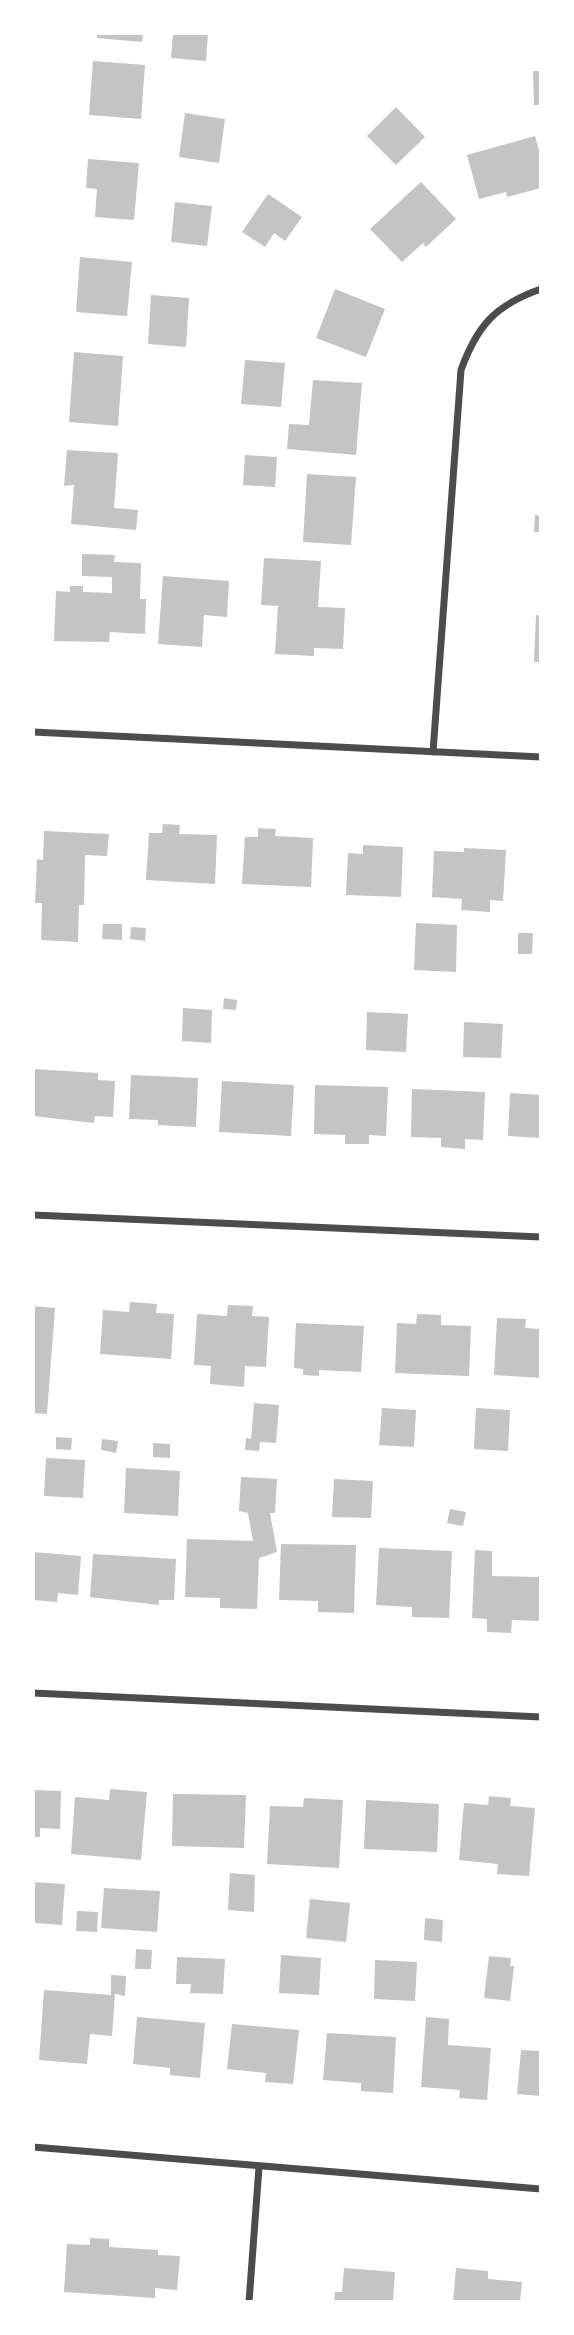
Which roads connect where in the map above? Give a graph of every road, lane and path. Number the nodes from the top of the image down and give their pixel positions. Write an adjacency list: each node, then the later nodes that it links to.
1 (541, 289): 3 (street)
2 (33, 732): 3 (street)
3 (433, 752): 4 (street)
4 (541, 757)
5 (33, 1215): 6 (street)
6 (541, 1237)
7 (33, 1693): 8 (street)
8 (541, 1717)
9 (33, 2147): 10 (street)
10 (258, 2167): 11 (street); 12 (street)
11 (541, 2189)
12 (250, 2302)

